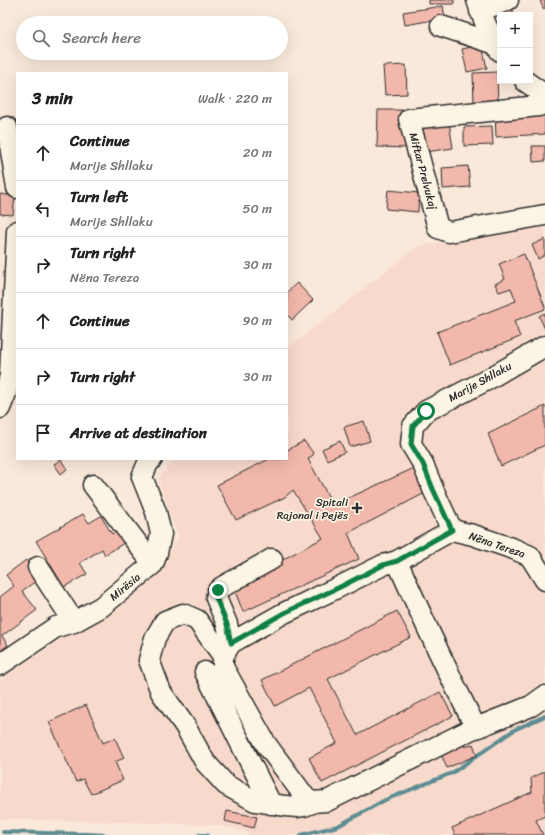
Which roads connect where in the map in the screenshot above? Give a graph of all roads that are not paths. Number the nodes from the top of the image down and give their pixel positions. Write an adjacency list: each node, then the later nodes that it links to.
1 (508, 0): 2 (street)
2 (475, 4): 4 (street)
3 (441, 26): 5 (street)
4 (497, 45)
5 (497, 47)
6 (529, 84): 7 (street)
7 (545, 95)
8 (545, 101): 11 (street, Miftar Prelvukaj)
9 (7, 127): 10 (street)
10 (16, 182)
11 (545, 215)
12 (16, 252): 14 (street)
13 (545, 346): 17 (street, Marije Shllaku)
14 (0, 408)
15 (151, 460): 20 (street)
16 (93, 485): 20 (street)
17 (452, 530): 19 (street); 22 (street, Nëna Tereza)
18 (272, 559): 24 (street)
19 (397, 561): 24 (street); 28 (street)
20 (153, 564): 23 (street, Mirësia)
21 (38, 568): 23 (street)
22 (545, 580)
23 (74, 622): 25 (street, Mirësia)
24 (227, 650): 29 (street); 30 (street)
25 (0, 666)
26 (204, 672): 30 (street)
27 (545, 696): 28 (street)
28 (476, 728): 29 (street)
29 (315, 802): 30 (street)
30 (271, 804)

